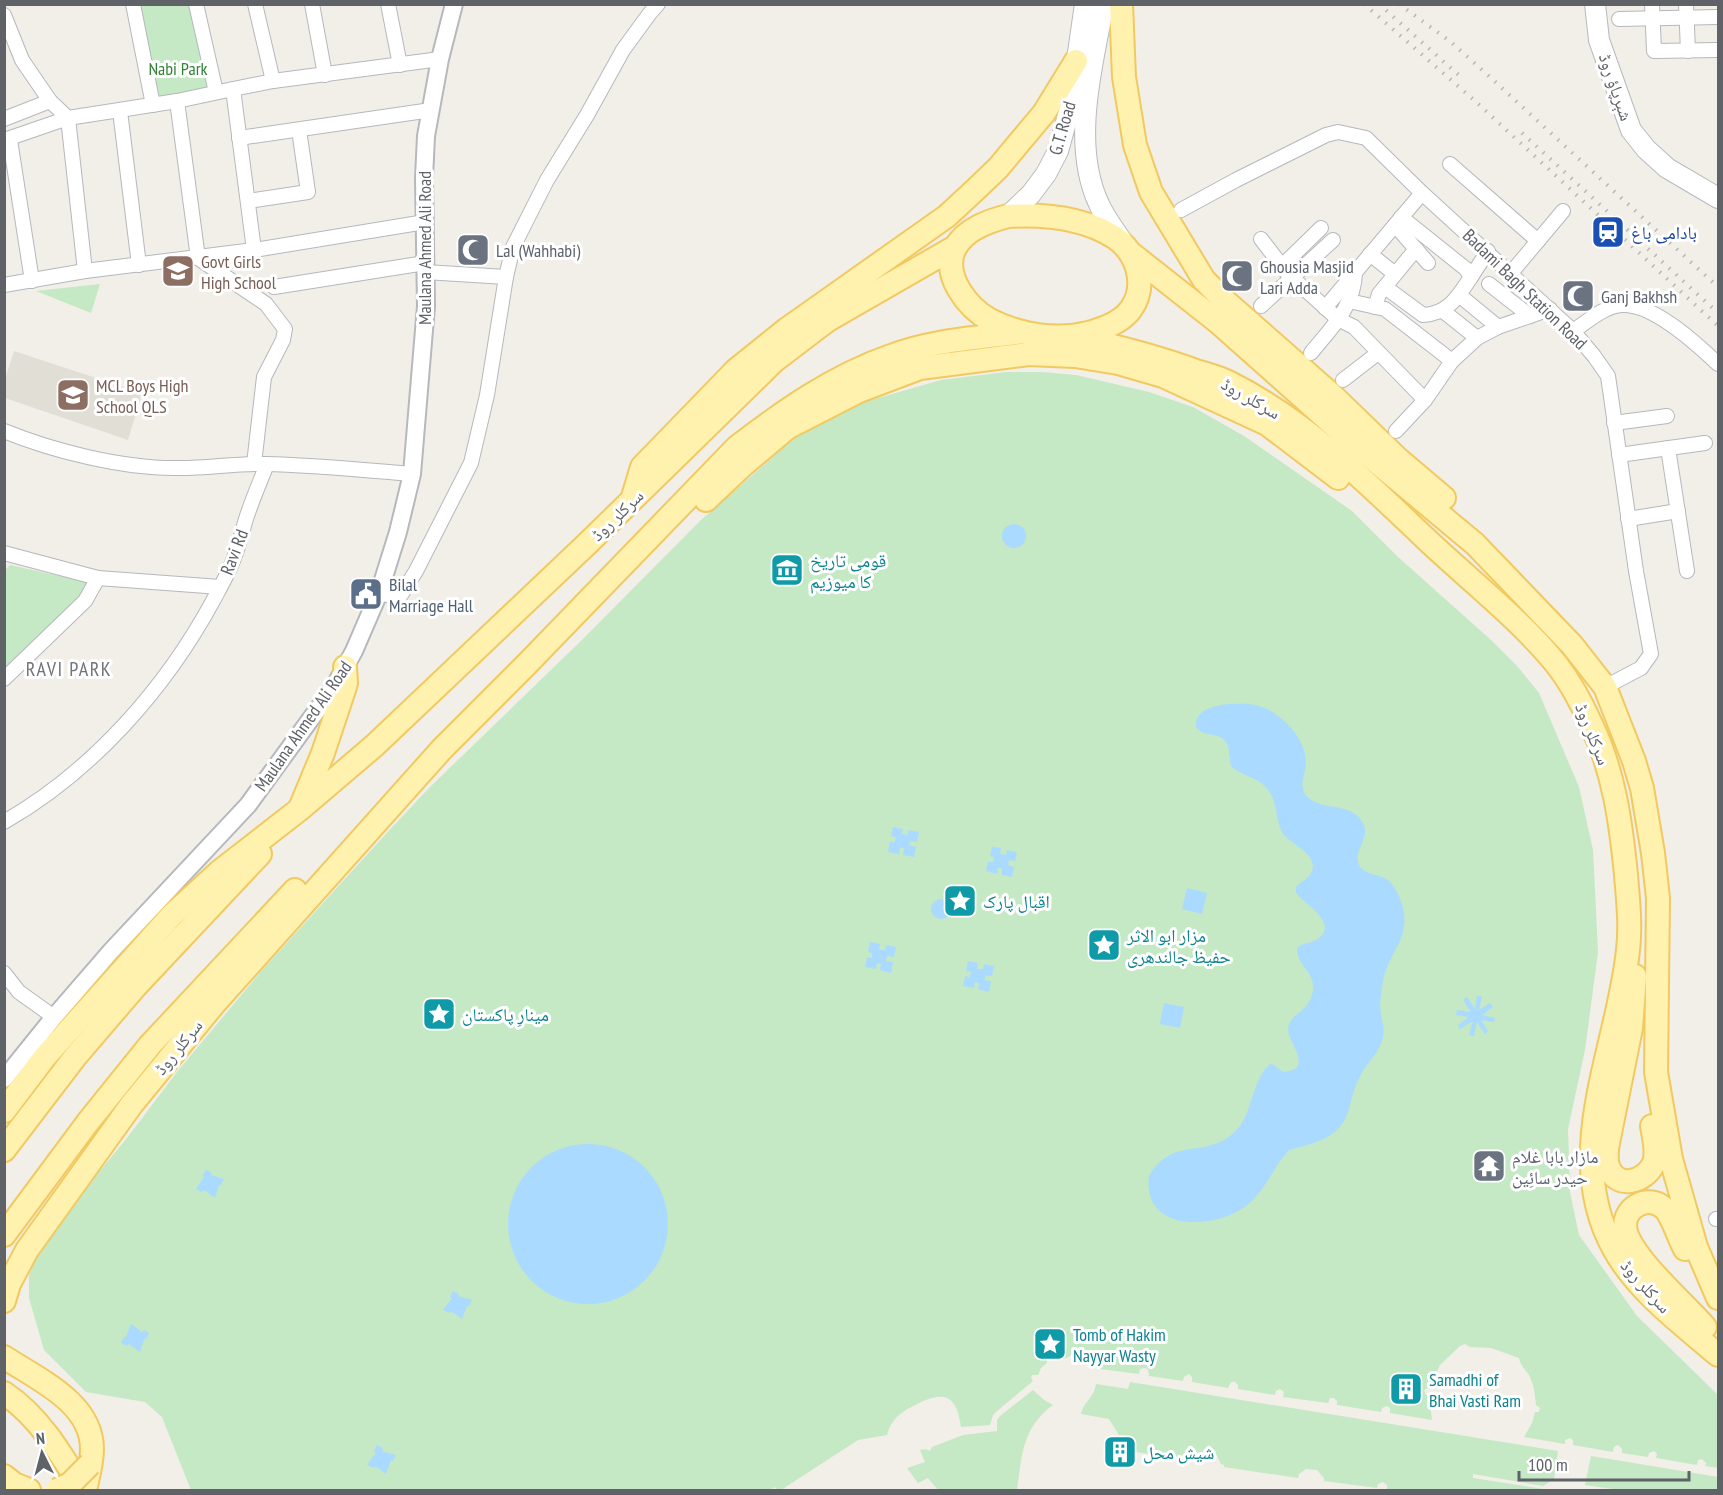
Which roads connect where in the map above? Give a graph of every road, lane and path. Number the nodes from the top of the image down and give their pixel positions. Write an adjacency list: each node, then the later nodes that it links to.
1 (133, 4): 30 (street)
2 (196, 4): 27 (street)
3 (255, 4): 25 (street)
4 (312, 4): 24 (street)
5 (388, 4): 23 (street)
6 (454, 4): 21 (street, Maulana Ahmed Ali Road)
7 (658, 4): 66 (street)
8 (1085, 4): 22 (main road, G.T. Road)
9 (1104, 4): 52 (main road)
10 (1121, 4): 107 (main road)
11 (1595, 4): 40 (main road, شېرپاؤ روڈ)
12 (1652, 11): 13 (street); 16 (street); 18 (street)
13 (1686, 11): 15 (street); 18 (street)
14 (4, 15): 19 (street)
15 (1719, 17)
16 (1619, 19)
17 (1719, 50): 18 (street)
18 (1688, 51)
19 (19, 53): 20 (street); 28 (street)
20 (4, 57)
21 (440, 59): 23 (street); 31 (street, Maulana Ahmed Ali Road)
22 (1076, 61): 44 (main road, G.T. Road); 103 (main road)
23 (400, 65): 24 (street)
24 (326, 75): 25 (street)
25 (273, 81): 26 (street)
26 (233, 89): 27 (street); 36 (street)
27 (216, 92): 29 (street)
28 (50, 101): 33 (street); 34 (street)
29 (177, 101): 30 (street); 57 (street)
30 (153, 105): 32 (street)
31 (431, 110): 35 (street); 46 (street, Maulana Ahmed Ali Road)
32 (120, 111): 33 (street); 59 (street)
33 (68, 118): 37 (street); 62 (street)
34 (4, 119)
35 (299, 130): 36 (street); 41 (street)
36 (239, 138): 41 (street)
37 (7, 140): 69 (street)
38 (1450, 164): 50 (street)
39 (1422, 192): 42 (street, Badami Bagh Station Road); 45 (street); 55 (street, Badami Bagh Station Road)
40 (1719, 198)
41 (248, 201): 54 (street)
42 (1181, 210)
43 (1563, 212): 50 (street)
44 (1008, 216): 51 (main road); 52 (main road)
45 (1398, 221): 53 (street); 56 (street); 67 (street)
46 (425, 222): 54 (street); 61 (street, Maulana Ahmed Ali Road)
47 (1321, 228): 60 (street)
48 (1261, 239): 60 (street)
49 (1333, 240): 68 (street)
50 (1538, 241): 64 (street)
51 (955, 248): 85 (main road); 103 (main road, سرکلر روڈ)
52 (1128, 249): 86 (main road); 107 (main road, سرکلر روڈ)
53 (1416, 249): 58 (street); 65 (street)
54 (254, 250): 57 (street)
55 (1488, 251): 64 (street, Badami Bagh Station Road); 67 (street)
56 (1370, 254): 63 (street); 65 (street)
57 (198, 258): 59 (street); 101 (street, Ravi Rd)
58 (1428, 263)
59 (139, 265): 62 (street)
60 (1282, 266): 68 (street)
61 (425, 267): 66 (street); 72 (street); 102 (street, Maulana Ahmed Ali Road)
62 (85, 271): 69 (street)
63 (1355, 273): 75 (street); 78 (street)
64 (1511, 273): 79 (street, Badami Bagh Station Road)
65 (1395, 274): 73 (street)
66 (506, 277): 112 (street)
67 (1471, 277): 74 (street)
68 (1293, 279): 76 (street); 78 (street)
69 (32, 281): 71 (street)
70 (1489, 284): 81 (street)
71 (4, 285)
72 (274, 287)
73 (1384, 287): 77 (street); 80 (street)
74 (1459, 295): 80 (street); 83 (street)
75 (1349, 301): 77 (street); 82 (street)
76 (1261, 306)
77 (1375, 307): 90 (street)
78 (1325, 308): 82 (street)
79 (1550, 309): 81 (street); 84 (street, Badami Bagh Station Road)
80 (1443, 311): 87 (street)
81 (1530, 316): 83 (street)
82 (1338, 319): 88 (street); 89 (street)
83 (1498, 327): 87 (street)
84 (1573, 331): 91 (street); 95 (street, Badami Bagh Station Road)
85 (1022, 332): 86 (main road); 113 (main road, سرکلر روڈ)
86 (1072, 336): 106 (main road, سرکلر روڈ)
87 (1478, 338): 90 (street)
88 (1311, 352)
89 (1378, 353): 92 (street); 93 (street)
90 (1452, 361): 93 (street)
91 (1719, 364)
92 (1343, 380)
93 (1425, 400): 97 (street)
94 (1666, 416): 95 (street)
95 (1614, 423): 100 (street, Badami Bagh Station Road)
96 (4, 431): 101 (street)
97 (1396, 431)
98 (1705, 443): 99 (street)
99 (1668, 448): 100 (street); 104 (street)
100 (1619, 455): 105 (street, Badami Bagh Station Road)
101 (261, 464): 102 (street); 111 (street, Ravi Rd)
102 (412, 474): 112 (street, Maulana Ahmed Ali Road)
103 (631, 501): 117 (main road, سرکلر روڈ)
104 (1678, 511): 105 (street); 109 (street)
105 (1628, 519): 116 (street, Badami Bagh Station Road)
106 (1420, 533): 113 (main road); 121 (main road, سرکلر روڈ)
107 (1475, 544): 116 (main road, سرکلر روڈ)
108 (4, 553): 110 (street)
109 (1688, 571)
110 (98, 578): 111 (street); 115 (street)
111 (220, 587): 119 (street, Ravi Rd)
112 (379, 593): 114 (street, Maulana Ahmed Ali Road)
113 (586, 603): 118 (main road, سرکلر روڈ)
114 (345, 667): 117 (main road); 120 (street, Maulana Ahmed Ali Road)
115 (4, 679)
116 (1605, 687): 124 (main road, سرکلر روڈ)
117 (300, 809): 120 (main road, سرکلر روڈ); 127 (main road, سرکلر روڈ)
118 (382, 815): 128 (main road, سرکلر روڈ); 130 (main road, سرکلر روڈ)
119 (4, 822)
120 (165, 908): 123 (street, Maulana Ahmed Ali Road); 126 (main road, سرکلر روڈ)
121 (1630, 931): 124 (main road); 131 (main road, سرکلر روڈ)
122 (4, 973): 123 (street)
123 (54, 1017): 125 (street, Maulana Ahmed Ali Road)
124 (1656, 1072): 129 (main road, سرکلر روڈ)
125 (4, 1079)
126 (4, 1111)
127 (4, 1150)
128 (4, 1235)
129 (1717, 1296): 131 (main road)
130 (4, 1301)
131 (1719, 1353)
132 (4, 1356): 135 (main road)
133 (4, 1362): 134 (main road)
134 (10, 1396): 139 (main road)
135 (90, 1464): 138 (main road, bridge); 139 (main road)
136 (4, 1476): 137 (main road)
137 (29, 1491)
138 (57, 1491)
139 (84, 1491)

